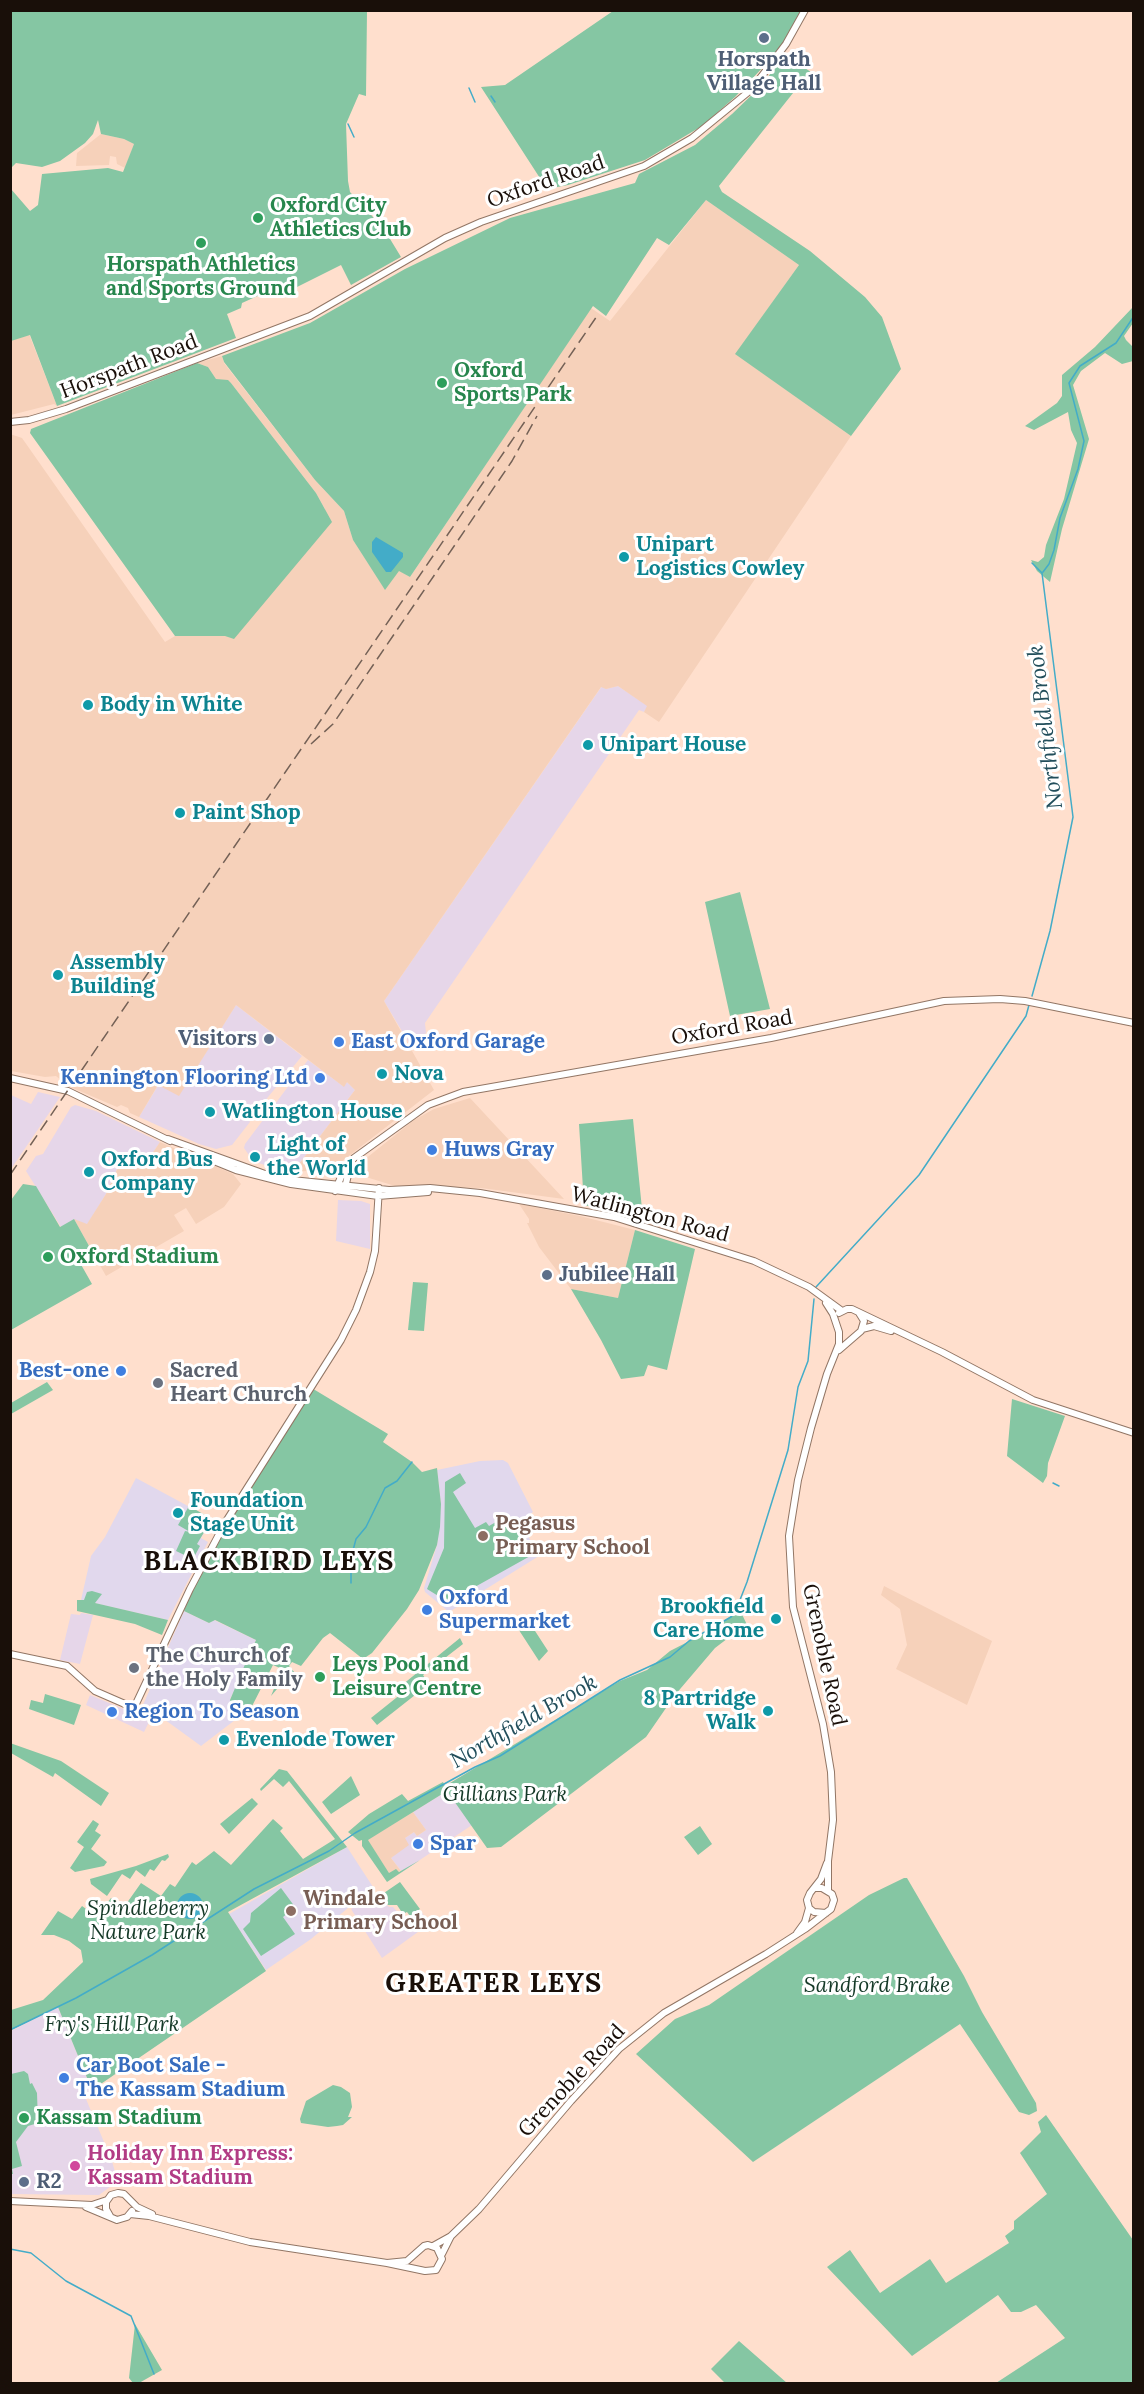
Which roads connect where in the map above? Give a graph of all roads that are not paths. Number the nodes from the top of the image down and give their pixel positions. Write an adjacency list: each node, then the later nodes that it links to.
1 (805, 10): 2 (street, Oxford Road)
2 (257, 337): 3 (street, Horspath Road)
3 (10, 423)
4 (1134, 1023): 6 (street, Oxford Road)
5 (10, 1078): 7 (street, Watlington Road)
6 (354, 1158): 7 (street, Oxford Road); 8 (street)
7 (336, 1187): 8 (street, Watlington Road)
8 (345, 1188): 9 (street, Watlington Road)
9 (378, 1192): 10 (street, Watlington Road); 20 (street)
10 (818, 1293): 11 (street, Watlington Road); 13 (street)
11 (842, 1311): 12 (street); 13 (street)
12 (858, 1312): 14 (street); 17 (street)
13 (836, 1322): 15 (street)
14 (862, 1329): 16 (street); 17 (street)
15 (839, 1332): 16 (street); 18 (street, Grenoble Road)
16 (853, 1336): 18 (street, Grenoble Road)
17 (915, 1339): 19 (street)
18 (836, 1353): 21 (street, Grenoble Road)
19 (1134, 1433)
20 (10, 1654)
21 (828, 1862): 22 (street, Grenoble Road); 23 (street, Grenoble Road)
22 (815, 1888): 23 (street); 24 (street)
23 (828, 1890): 25 (street)
24 (809, 1908): 25 (street); 26 (street)
25 (827, 1912): 26 (street, Grenoble Road)
26 (797, 1933): 34 (street, Grenoble Road)
27 (107, 2200): 28 (street); 30 (street); 32 (street)
28 (132, 2201): 31 (street); 33 (street)
29 (10, 2202): 30 (street)
30 (70, 2205): 32 (street)
31 (130, 2214): 32 (street); 33 (street)
32 (110, 2216)
33 (166, 2220): 38 (street)
34 (451, 2236): 35 (street, Grenoble Road); 36 (street, Grenoble Road)
35 (433, 2246): 36 (street); 37 (street)
36 (442, 2254): 39 (street)
37 (416, 2255): 38 (street); 39 (street)
38 (387, 2263): 39 (street)
39 (421, 2270)

